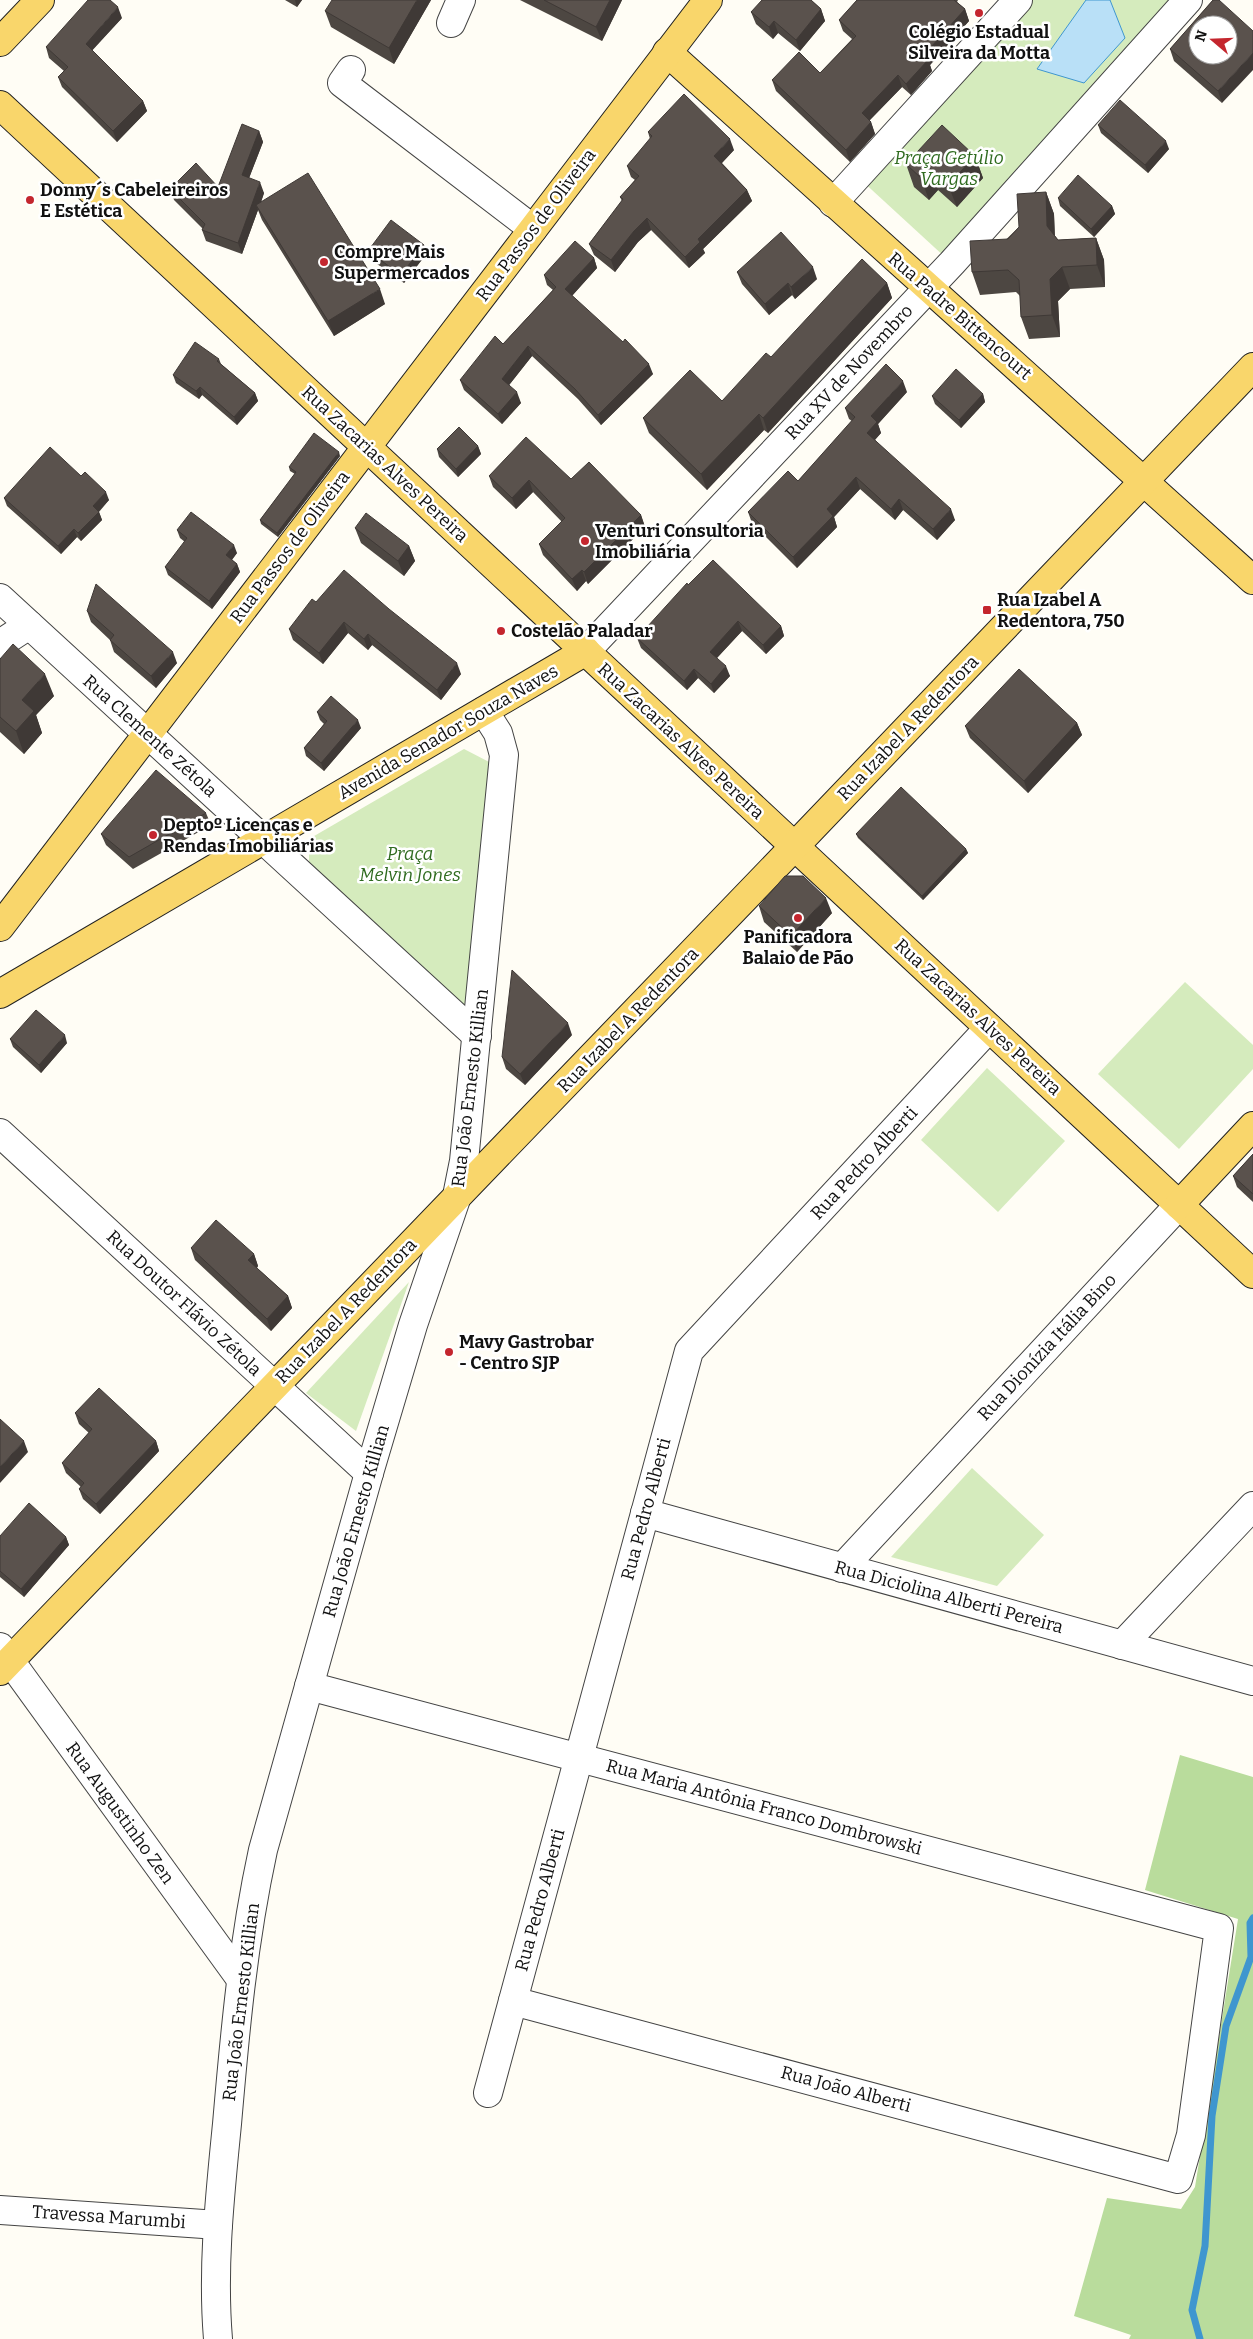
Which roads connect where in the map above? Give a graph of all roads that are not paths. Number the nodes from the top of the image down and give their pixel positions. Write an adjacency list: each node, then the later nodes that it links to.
1 (40, 0): 5 (main road)
2 (708, 0): 6 (main road, Rua Passos de Oliveira)
3 (1018, 0): 9 (street)
4 (1188, 0): 11 (street, Rua XV de Novembro)
5 (0, 42)
6 (668, 52): 9 (main road, Rua Padre Bittencourt); 10 (main road, Rua Passos de Oliveira)
7 (350, 70): 10 (street)
8 (0, 105): 13 (main road, Rua Zacarias Alves Pereira)
9 (833, 203): 11 (main road, Rua Padre Bittencourt)
10 (533, 229): 13 (main road, Rua Passos de Oliveira)
11 (929, 287): 14 (main road, Rua Padre Bittencourt); 19 (street, Rua XV de Novembro)
12 (1253, 367): 14 (main road, Rua Izabel A Redentora)
13 (366, 447): 19 (main road, Rua Zacarias Alves Pereira); 21 (main road, Rua Passos de Oliveira)
14 (1144, 481): 15 (main road, Rua Padre Bittencourt); 23 (main road, Rua Izabel A Redentora)
15 (1253, 580)
16 (0, 598): 17 (street, Rua Clemente Zétola)
17 (29, 625): 18 (street); 21 (street, Rua Clemente Zétola)
18 (0, 644)
19 (586, 651): 20 (main road, Avenida Senador Souza Naves); 23 (main road, Rua Zacarias Alves Pereira)
20 (484, 711): 22 (main road, Avenida Senador Souza Naves); 27 (street, Rua João Ernesto Killian)
21 (147, 734): 22 (street, Rua Clemente Zétola); 24 (main road, Rua Passos de Oliveira)
22 (263, 840): 25 (main road, Avenida Senador Souza Naves); 27 (street, Rua Clemente Zétola)
23 (795, 846): 26 (main road, Rua Zacarias Alves Pereira); 30 (main road, Rua Izabel A Redentora)
24 (0, 927)
25 (0, 994)
26 (989, 1028): 31 (main road, Rua Zacarias Alves Pereira); 36 (street, Rua Pedro Alberti)
27 (477, 1036): 30 (street, Rua João Ernesto Killian)
28 (1253, 1126): 31 (main road, Rua Dionízia Itália Bino)
29 (0, 1133): 33 (street, Rua Doutor Flávio Zétola)
30 (457, 1196): 33 (main road, Rua Izabel A Redentora); 34 (street, Rua João Ernesto Killian)
31 (1179, 1205): 32 (main road, Rua Zacarias Alves Pereira); 37 (street, Rua Dionízia Itália Bino)
32 (1253, 1274)
33 (275, 1386): 34 (street, Rua Doutor Flávio Zétola); 39 (main road, Rua Izabel A Redentora)
34 (369, 1473): 41 (street, Rua João Ernesto Killian)
35 (1253, 1506): 38 (street)
36 (645, 1513): 37 (street, Rua Diciolina Alberti Pereira); 42 (street, Rua Pedro Alberti)
37 (842, 1568): 38 (street, Rua Diciolina Alberti Pereira)
38 (1122, 1645): 40 (street, Rua Diciolina Alberti Pereira)
39 (3, 1660): 43 (street, Rua Augustinho Zen)
40 (1253, 1681)
41 (309, 1686): 42 (street, Rua Maria Antônia Franco Dombrowski); 43 (street, Rua João Ernesto Killian)
42 (579, 1758): 44 (street, Rua Pedro Alberti); 46 (street, Rua Maria Antônia Franco Dombrowski)
43 (240, 1978): 48 (street, Rua João Ernesto Killian)
44 (513, 2001): 45 (street, Rua Pedro Alberti); 46 (street, Rua João Alberti)
45 (488, 2093)
46 (1178, 2179)
47 (0, 2210): 48 (street, Travessa Marumbi)
48 (218, 2224): 49 (street, Rua João Ernesto Killian)
49 (218, 2339)

